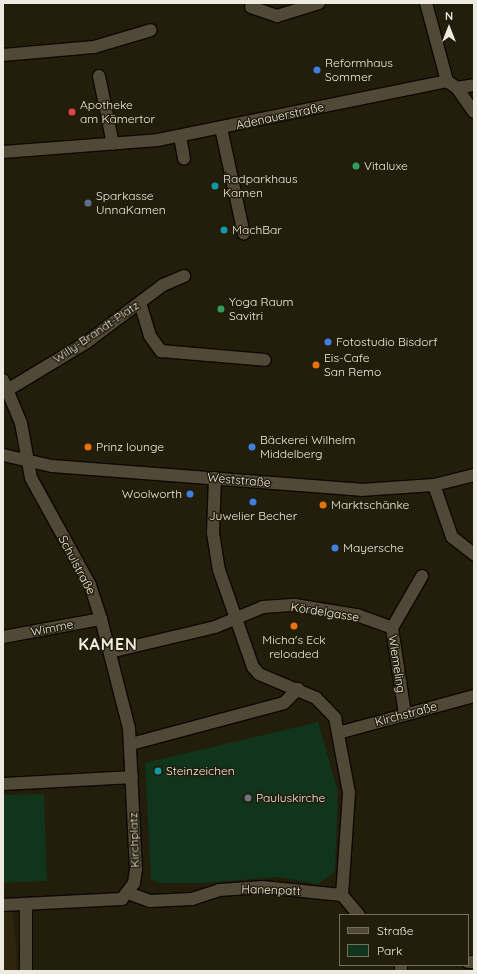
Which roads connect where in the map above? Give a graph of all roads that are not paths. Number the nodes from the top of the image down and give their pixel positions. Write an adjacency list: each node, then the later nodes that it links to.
1 (319, 3): 3 (street)
2 (426, 3): 7 (street)
3 (251, 7)
4 (151, 30): 5 (street)
5 (3, 55)
6 (99, 76): 13 (street)
7 (446, 81): 9 (street); 11 (street, Adenauerstraße)
8 (474, 85): 9 (street)
9 (457, 88): 10 (street)
10 (474, 112)
11 (221, 128): 12 (street, Adenauerstraße); 16 (street)
12 (180, 136): 13 (street, Adenauerstraße); 15 (street)
13 (113, 144): 14 (street, Adenauerstraße)
14 (3, 152)
15 (184, 159)
16 (244, 234)
17 (184, 276): 18 (street, Willy-Brandt-Platz)
18 (140, 303): 19 (street); 20 (street, Willy-Brandt-Platz)
19 (265, 360)
20 (6, 384): 22 (street, Schulstraße)
21 (3, 456): 22 (street, Weststraße)
22 (28, 461): 24 (street, Weststraße); 28 (street, Schulstraße)
23 (474, 476): 25 (street, Weststraße)
24 (215, 478): 25 (street, Weststraße); 29 (street)
25 (434, 485): 26 (street)
26 (474, 554)
27 (422, 576): 30 (street, Wiemeling)
28 (100, 614): 31 (street, Wimme); 32 (street, Schulstraße)
29 (237, 620): 30 (street, Kördelgasse); 32 (street, Kördelgasse); 33 (street)
30 (392, 628): 35 (street, Wiemeling)
31 (3, 637)
32 (110, 652): 37 (street, Schulstraße)
33 (298, 689): 36 (street); 37 (street)
34 (474, 696): 35 (street, Kirchstraße)
35 (405, 714): 36 (street, Kirchstraße)
36 (338, 733): 41 (street)
37 (131, 744): 38 (street, Kirchplatz)
38 (132, 777): 39 (street); 40 (street, Kirchplatz)
39 (3, 784)
40 (128, 894): 41 (street, Hanenpatt); 43 (street)
41 (342, 895): 44 (street)
42 (3, 905): 43 (street)
43 (26, 905): 45 (street)
44 (358, 914)
45 (26, 971)

